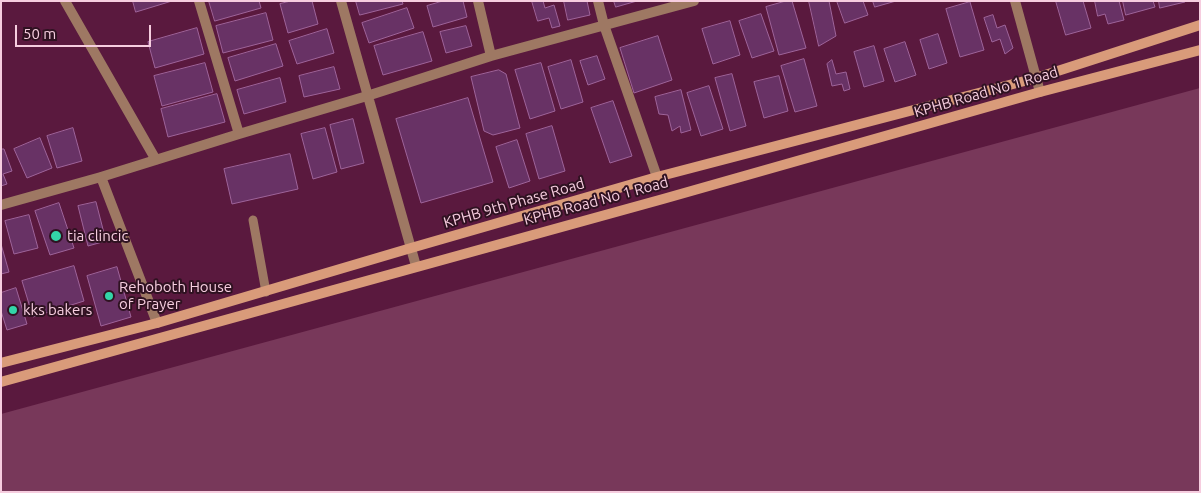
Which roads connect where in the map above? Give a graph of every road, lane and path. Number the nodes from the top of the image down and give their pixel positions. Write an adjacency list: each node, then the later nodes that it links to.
1 (65, 1): 16 (street)
2 (199, 1): 15 (street)
3 (341, 1): 14 (street)
4 (478, 1): 11 (street)
5 (598, 1): 8 (street)
6 (694, 1): 8 (street)
7 (1014, 1): 12 (street)
8 (604, 25): 11 (street); 18 (street)
9 (1200, 26): 12 (main road, KPHB Road No 1 Road)
10 (1200, 50): 13 (main road, KPHB Road No 1 Road)
11 (491, 56): 14 (street)
12 (1036, 78): 13 (street); 18 (main road, KPHB 9th Phase Road)
13 (1040, 92): 22 (main road, KPHB Road No 1 Road)
14 (367, 96): 15 (street); 21 (street)
15 (239, 134): 16 (street)
16 (156, 160): 17 (street)
17 (101, 177): 19 (street); 25 (street)
18 (657, 177): 21 (main road, KPHB 9th Phase Road)
19 (1, 205)
20 (253, 220): 23 (lane)
21 (410, 248): 22 (street); 23 (main road, KPHB 9th Phase Road)
22 (416, 266): 24 (main road, KPHB Road No 1 Road)
23 (268, 291): 24 (main road); 25 (main road, KPHB 9th Phase Road)
24 (275, 305): 27 (main road, KPHB Road No 1 Road)
25 (157, 323): 26 (main road, KPHB 9th Phase Road)
26 (1, 363)
27 (1, 382)

